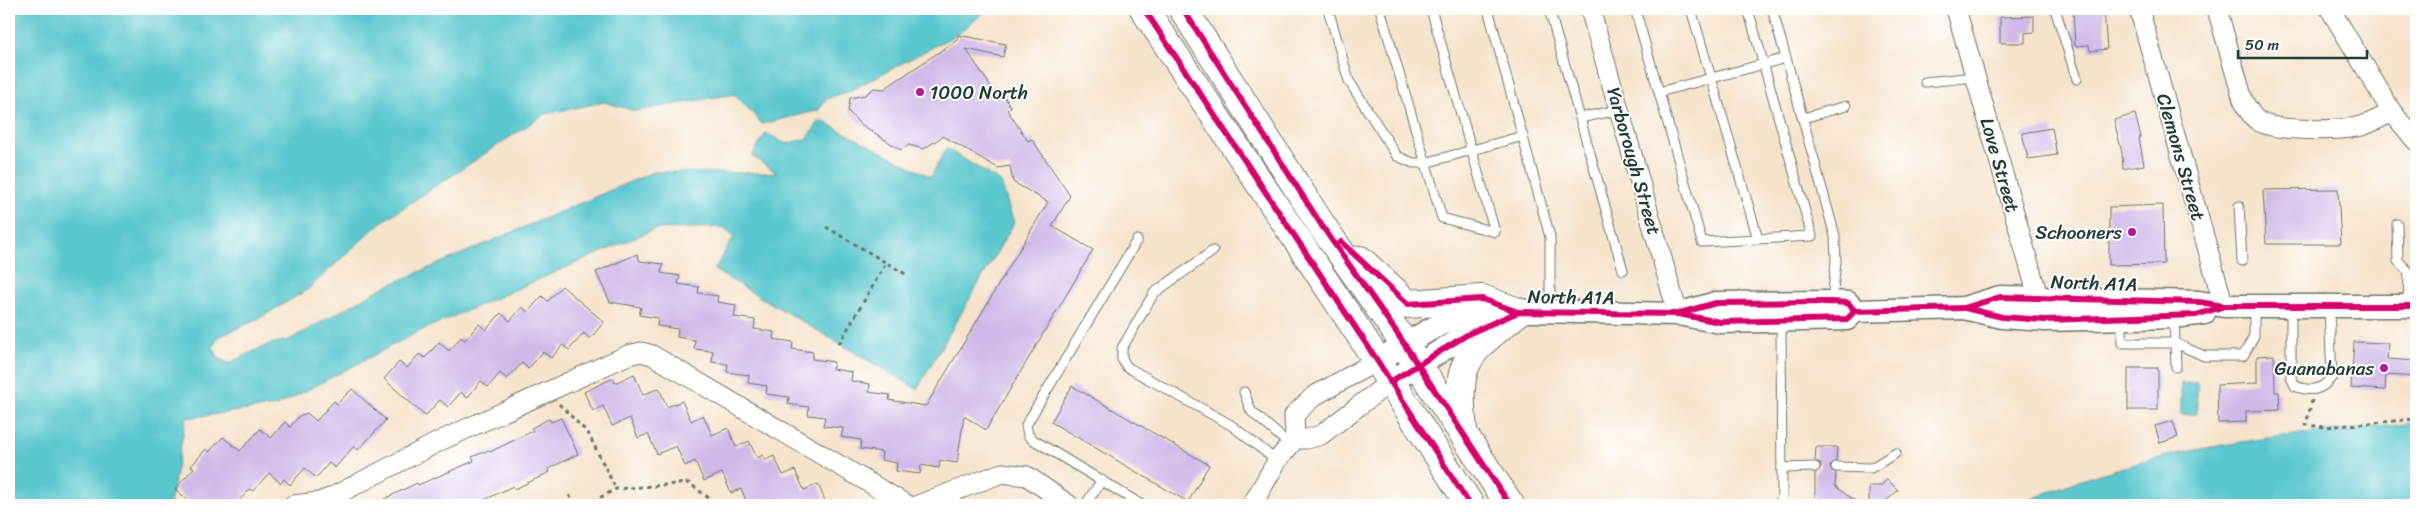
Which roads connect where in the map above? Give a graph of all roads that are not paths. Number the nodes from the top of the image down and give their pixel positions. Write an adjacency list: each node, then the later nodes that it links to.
1 (1144, 9): 61 (main road)
2 (1183, 9): 36 (main road)
3 (1328, 9): 33 (lane)
4 (1380, 9): 33 (lane)
5 (1431, 9): 32 (lane)
6 (1488, 9): 30 (lane)
7 (1549, 9): 28 (lane)
8 (1590, 9): 26 (street, Yarborough Street)
9 (1635, 9): 24 (lane)
10 (1691, 9): 21 (lane)
11 (1748, 9): 19 (lane)
12 (1772, 9): 18 (lane)
13 (1956, 9): 20 (street, Love Street)
14 (2055, 9): 22 (lane)
15 (2139, 9): 44 (street, Clemons Street)
16 (2217, 9): 27 (street)
17 (2330, 9): 27 (street)
18 (1786, 58): 19 (lane); 29 (lane)
19 (1764, 65): 21 (lane); 37 (lane)
20 (1974, 77): 23 (lane); 42 (street, Love Street)
21 (1712, 79): 24 (lane); 37 (lane)
22 (2077, 79)
23 (1925, 82)
24 (1659, 92): 37 (lane)
25 (1846, 106): 29 (lane)
26 (1618, 110): 28 (lane); 53 (street, Yarborough Street)
27 (2392, 112): 31 (street)
28 (1580, 118): 41 (lane)
29 (1803, 118): 43 (lane)
30 (1523, 136): 32 (lane); 52 (lane)
31 (2416, 141)
32 (1471, 150): 33 (lane); 33 (lane)
33 (1425, 163)
34 (2239, 206): 40 (lane)
35 (2397, 224): 46 (lane)
36 (1322, 226): 51 (main road); 59 (main road)
37 (1758, 239)
38 (1138, 240): 70 (lane)
39 (1213, 252): 66 (lane)
40 (2242, 261)
41 (1623, 270)
42 (2038, 297): 44 (street, North A1A); 49 (street, North A1A); 56 (street, Love Street)
43 (1832, 302): 50 (street, North A1A); 53 (street, North A1A)
44 (2224, 306): 45 (street, North A1A); 54 (street, North A1A)
45 (2254, 306): 47 (street, North A1A); 58 (lane)
46 (2412, 306): 48 (street, North A1A)
47 (2291, 307): 48 (street, North A1A); 48 (lane)
48 (2329, 307)
49 (1964, 308): 50 (street, North A1A); 56 (street, North A1A)
50 (1855, 311): 57 (street, North A1A)
51 (1518, 312): 52 (street, North A1A); 59 (street, North A1A); 63 (main road)
52 (1550, 312): 53 (street, North A1A)
53 (1678, 314): 57 (street, North A1A)
54 (2174, 317): 55 (street, North A1A); 58 (lane)
55 (2122, 318): 56 (street, North A1A); 58 (lane)
56 (2045, 320)
57 (1781, 322): 69 (lane)
58 (2175, 343): 60 (lane)
59 (1411, 355): 61 (street, North A1A); 63 (main road)
60 (2176, 367)
61 (1383, 372): 64 (street); 64 (street); 79 (main road)
62 (1244, 392): 64 (lane)
63 (1463, 434): 80 (main road)
64 (1292, 442): 66 (street)
65 (1896, 452): 68 (lane)
66 (1277, 461): 78 (street)
67 (1815, 467): 69 (lane)
68 (1836, 467)
69 (1782, 468): 81 (lane)
70 (1102, 480): 76 (lane); 77 (lane)
71 (346, 498): 72 (street); 73 (street)
72 (293, 505)
73 (907, 505)
74 (918, 505): 75 (street)
75 (1069, 505)
76 (1085, 505)
77 (1142, 505)
78 (1252, 505)
79 (1470, 505)
80 (1510, 505)
81 (1780, 505)

